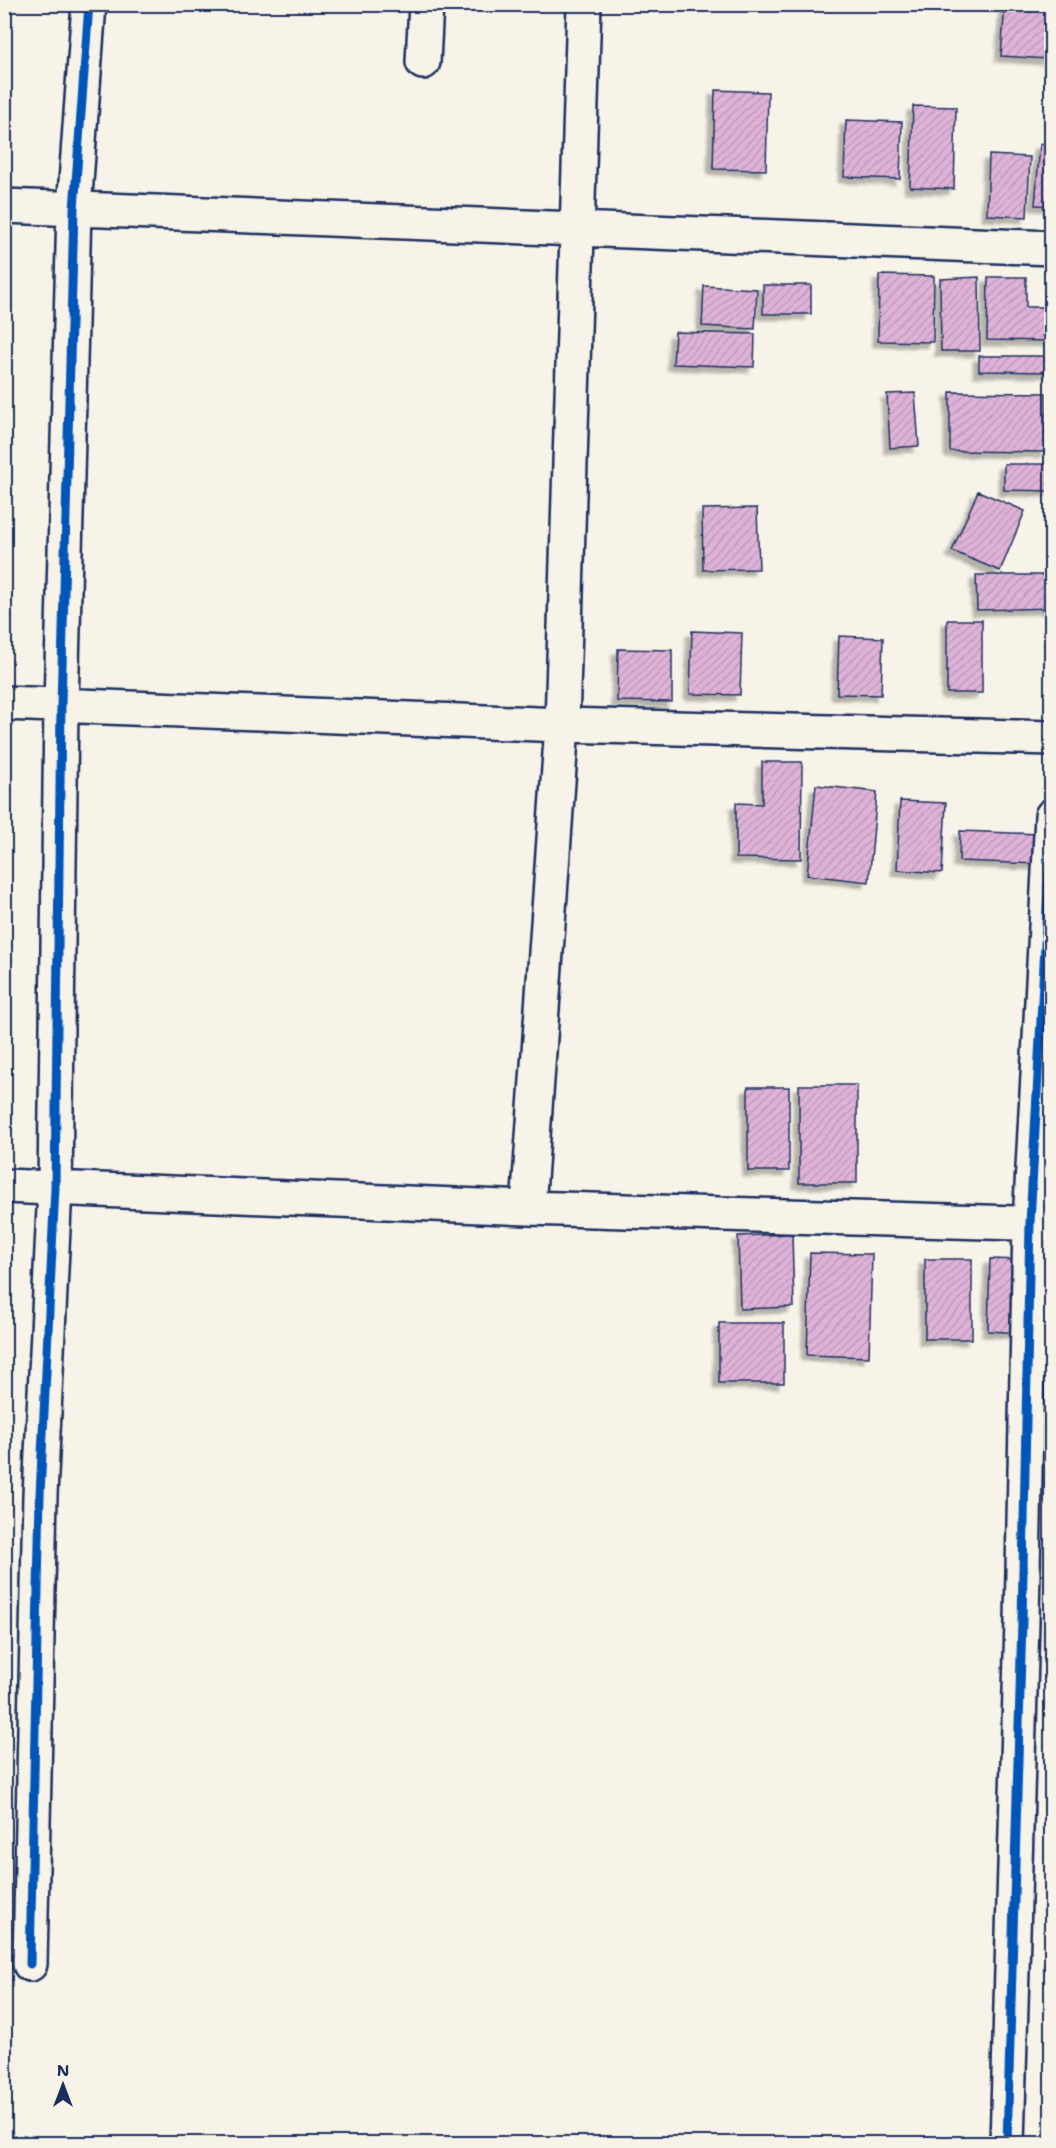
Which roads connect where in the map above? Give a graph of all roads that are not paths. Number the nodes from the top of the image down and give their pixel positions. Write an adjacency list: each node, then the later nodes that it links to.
1 (89, 4): 6 (street)
2 (426, 4): 4 (street)
3 (584, 4): 7 (street)
4 (423, 62)
5 (4, 206): 6 (street)
6 (74, 209): 7 (street); 10 (street)
7 (576, 230): 8 (street); 11 (street)
8 (1052, 248)
9 (4, 703): 10 (street)
10 (61, 706): 11 (street); 15 (street)
11 (562, 725): 12 (street); 16 (street)
12 (1052, 738)
13 (1052, 816): 17 (street)
14 (4, 1186): 15 (street)
15 (55, 1188): 16 (street); 18 (street)
16 (528, 1208): 17 (street)
17 (1041, 1224): 19 (street)
18 (30, 1964)
19 (1007, 2144)

